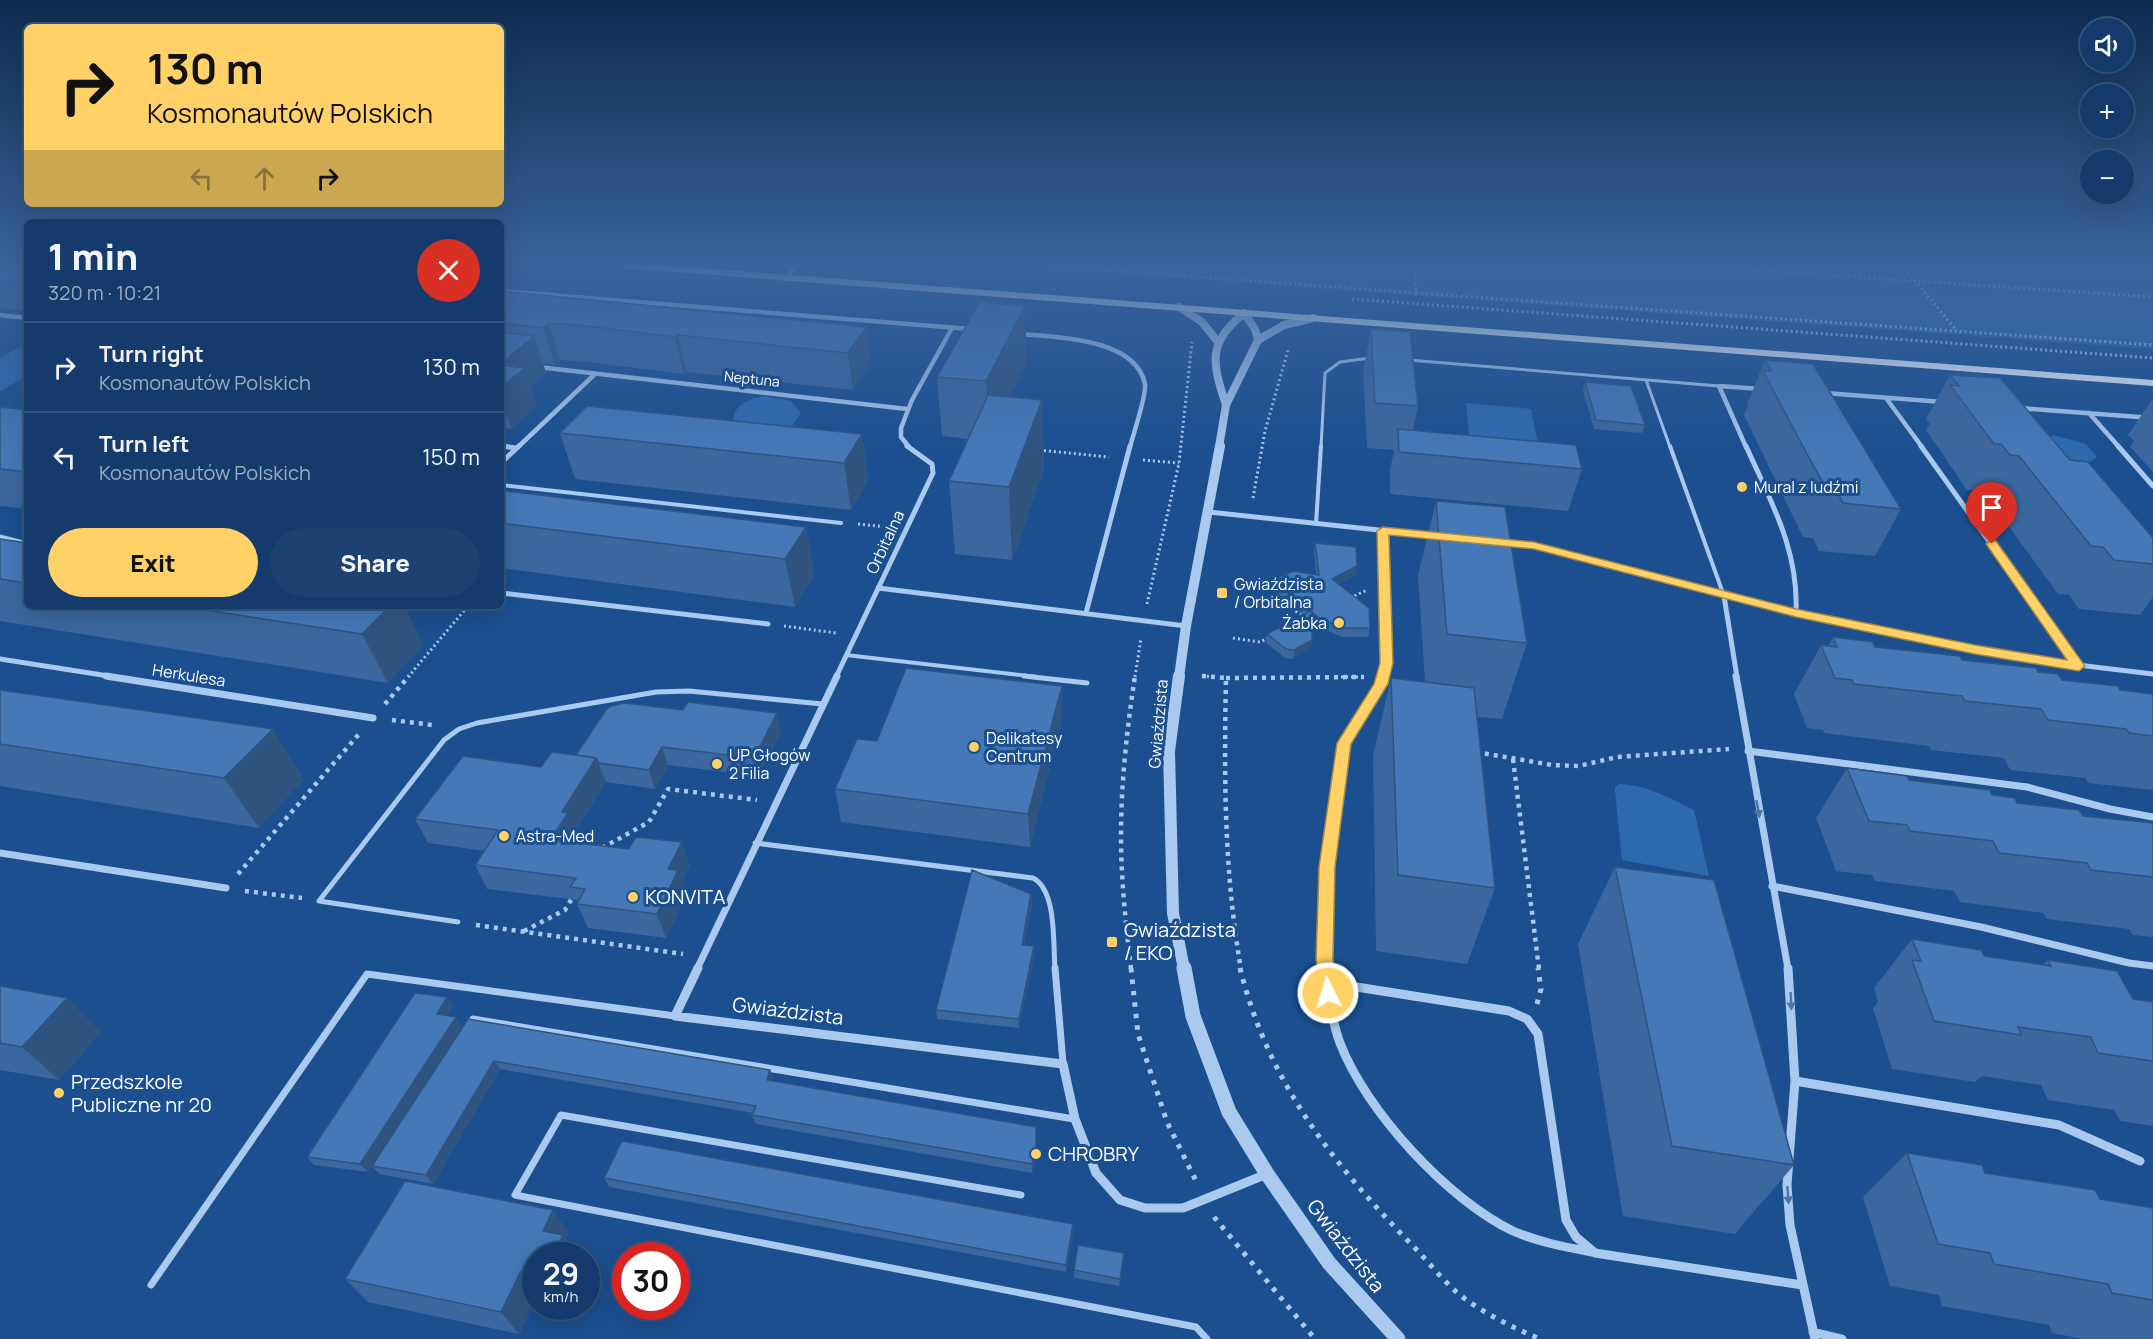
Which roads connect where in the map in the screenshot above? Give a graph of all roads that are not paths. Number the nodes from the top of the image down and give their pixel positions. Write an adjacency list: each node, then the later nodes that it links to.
1 (946, 327): 7 (street)
2 (1206, 327): 11 (street)
3 (1228, 327): 11 (street)
4 (1254, 327): 10 (street)
5 (1280, 327): 10 (street)
6 (1436, 327): 17 (main road)
7 (952, 328): 8 (street); 25 (street, Orbitalna)
8 (975, 330)
9 (1009, 333): 44 (street)
10 (1258, 340): 23 (street, Gwiaździsta)
11 (1218, 342): 23 (street, Gwiaździsta)
12 (1371, 358): 35 (lane)
13 (1404, 360): 16 (lane)
14 (536, 367): 15 (street, Neptuna)
15 (595, 374): 25 (street, Neptuna); 29 (street)
16 (1646, 380): 18 (lane); 43 (lane)
17 (2153, 383)
18 (1719, 386): 19 (street); 45 (street)
19 (1767, 389)
20 (1814, 393): 21 (street)
21 (1886, 398): 22 (street); 50 (street)
22 (1945, 402)
23 (1226, 405): 33 (street, Gwiaździsta)
24 (2017, 408): 26 (street)
25 (907, 409): 41 (street, Orbitalna)
26 (2089, 413): 27 (street); 32 (street)
27 (2153, 418)
28 (504, 446): 29 (street)
29 (516, 448): 30 (street)
30 (504, 460)
31 (504, 485): 34 (lane)
32 (2153, 486)
33 (1209, 512): 35 (street); 47 (street, Gwiaździsta)
34 (841, 523)
35 (1316, 524): 36 (street)
36 (1383, 531): 38 (street); 62 (street)
37 (0, 537): 40 (street)
38 (1441, 537)
39 (1499, 542): 43 (street)
40 (24, 543)
41 (878, 588): 44 (street, Orbitalna); 48 (street)
42 (504, 593): 46 (street)
43 (1724, 596): 45 (street); 55 (street)
44 (1086, 613): 47 (street, Orbitalna)
45 (1796, 613): 50 (street)
46 (768, 624)
47 (1186, 626): 70 (street, Gwiaździsta)
48 (846, 655): 52 (lane); 53 (street)
49 (0, 659): 54 (street, Herkulesa)
50 (2079, 666): 51 (street)
51 (2153, 674)
52 (1087, 683)
53 (822, 704): 57 (street); 61 (lane)
54 (373, 718)
55 (1748, 751): 56 (street); 59 (street, one-way to 59)
56 (2153, 817)
57 (755, 843): 64 (street); 66 (lane)
58 (0, 853): 60 (street)
59 (1772, 886): 63 (street); 67 (street, one-way to 67)
60 (226, 888)
61 (458, 922)
62 (1325, 959): 72 (street); 72 (street)
63 (2153, 966)
64 (675, 1016): 66 (street, Gwiaździsta); 73 (lane)
65 (467, 1029): 68 (lane)
66 (1063, 1064): 68 (street)
67 (1796, 1081): 69 (street); 74 (street, one-way to 74)
68 (1075, 1119): 70 (street)
69 (2140, 1161)
70 (1267, 1174): 77 (street, Gwiaździsta)
71 (1021, 1196): 76 (lane)
72 (1595, 1253): 74 (street)
73 (151, 1285)
74 (1802, 1285): 75 (street)
75 (1814, 1336): 78 (street)
76 (1207, 1339)
77 (1398, 1339)
78 (1842, 1339)

